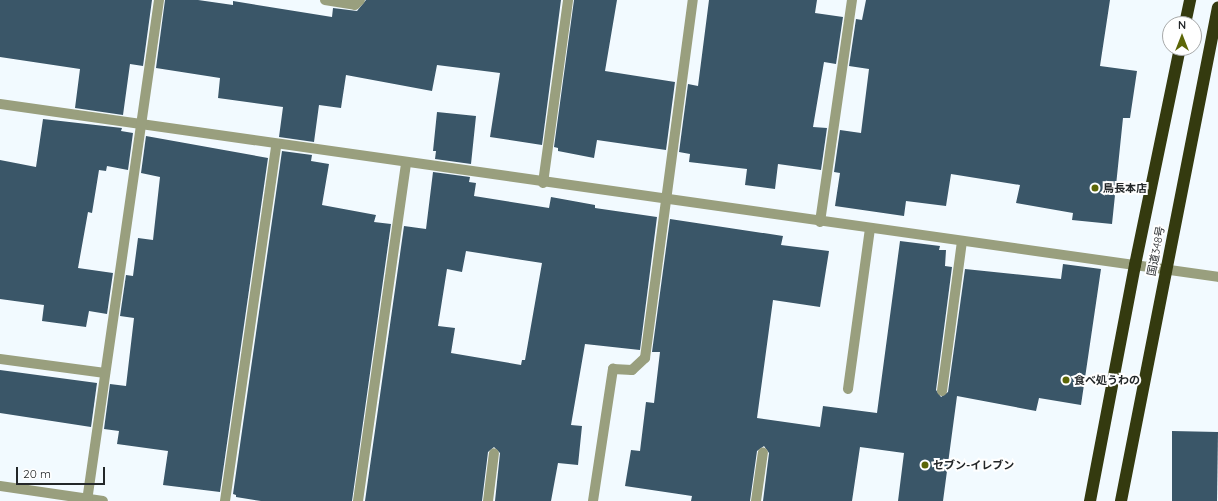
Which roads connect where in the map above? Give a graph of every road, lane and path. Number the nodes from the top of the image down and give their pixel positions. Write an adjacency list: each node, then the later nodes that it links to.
1 (159, 0): 12 (lane)
2 (325, 0): 3 (lane)
3 (360, 0)
4 (568, 0): 15 (lane)
5 (693, 0): 16 (lane)
6 (852, 0): 17 (lane)
7 (1190, 0): 9 (highway)
8 (1218, 7): 21 (highway, 国道348号)
9 (1187, 16)
10 (1178, 56): 20 (highway, 国道348号)
11 (0, 104): 12 (lane)
12 (140, 124): 13 (lane); 24 (lane)
13 (276, 145): 14 (lane); 32 (lane)
14 (406, 163): 15 (lane); 33 (lane)
15 (543, 183): 16 (lane)
16 (667, 200): 17 (lane); 35 (lane)
17 (820, 222): 18 (lane)
18 (870, 229): 19 (lane); 25 (lane)
19 (962, 240): 20 (lane); 26 (lane)
20 (1135, 265): 21 (lane); 37 (highway, 国道348号)
21 (1166, 270): 22 (lane); 38 (highway, 国道348号)
22 (1218, 277)
23 (0, 359): 24 (lane)
24 (106, 373): 30 (lane)
25 (848, 389)
26 (942, 391)
27 (763, 452): 36 (lane)
28 (494, 454): 34 (lane)
29 (0, 486): 30 (lane)
30 (87, 500): 31 (lane)
31 (103, 501)
32 (225, 501)
33 (358, 501)
34 (488, 501)
35 (593, 501)
36 (756, 501)
37 (1090, 501)
38 (1121, 501)

